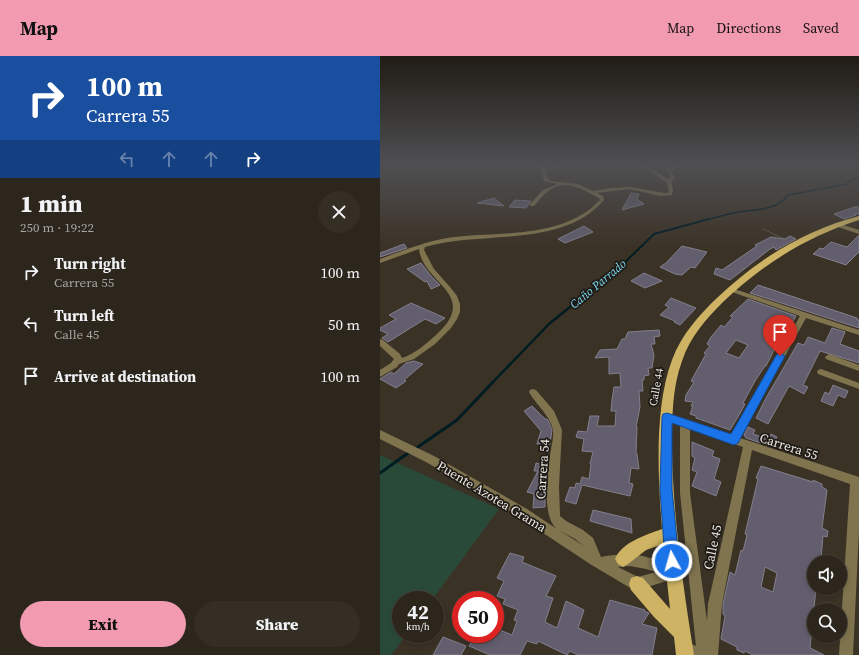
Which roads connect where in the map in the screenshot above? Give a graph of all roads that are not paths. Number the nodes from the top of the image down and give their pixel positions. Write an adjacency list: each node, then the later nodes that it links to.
1 (544, 193): 3 (street)
2 (592, 193): 7 (street)
3 (532, 205)
4 (859, 218): 5 (main road, Calle 44)
5 (838, 225): 6 (street); 9 (main road, Calle 44)
6 (859, 232)
7 (423, 246): 8 (street); 14 (street)
8 (380, 261)
9 (731, 290): 10 (street); 20 (main road, Calle 44)
10 (804, 315): 11 (street); 23 (street)
11 (859, 333)
12 (380, 342): 14 (street)
13 (829, 357): 15 (street)
14 (398, 361): 17 (street)
15 (859, 368)
16 (822, 372): 18 (street)
17 (380, 374)
18 (859, 386)
19 (533, 392): 28 (street, Carrera 54)
20 (667, 417): 21 (street, Carrera 55); 26 (main road, Calle 44)
21 (685, 424): 23 (street, Carrera 55); 34 (street)
22 (380, 434): 28 (street, Puente Azotea Grama)
23 (734, 440): 24 (street, Carrera 55)
24 (748, 446): 25 (street, Carrera 55); 35 (street, Calle 45)
25 (858, 482): 36 (street)
26 (669, 534): 27 (main road); 29 (main road, Calle 44)
27 (623, 559): 28 (street); 29 (street)
28 (598, 562): 30 (street, Puente Azotea Grama)
29 (673, 574): 30 (street); 31 (main road, Calle 44)
30 (637, 584): 31 (main road)
31 (681, 632): 32 (main road, Calle 44)
32 (685, 652): 33 (street)
33 (698, 655)
34 (704, 655)
35 (711, 655)
36 (846, 655)

